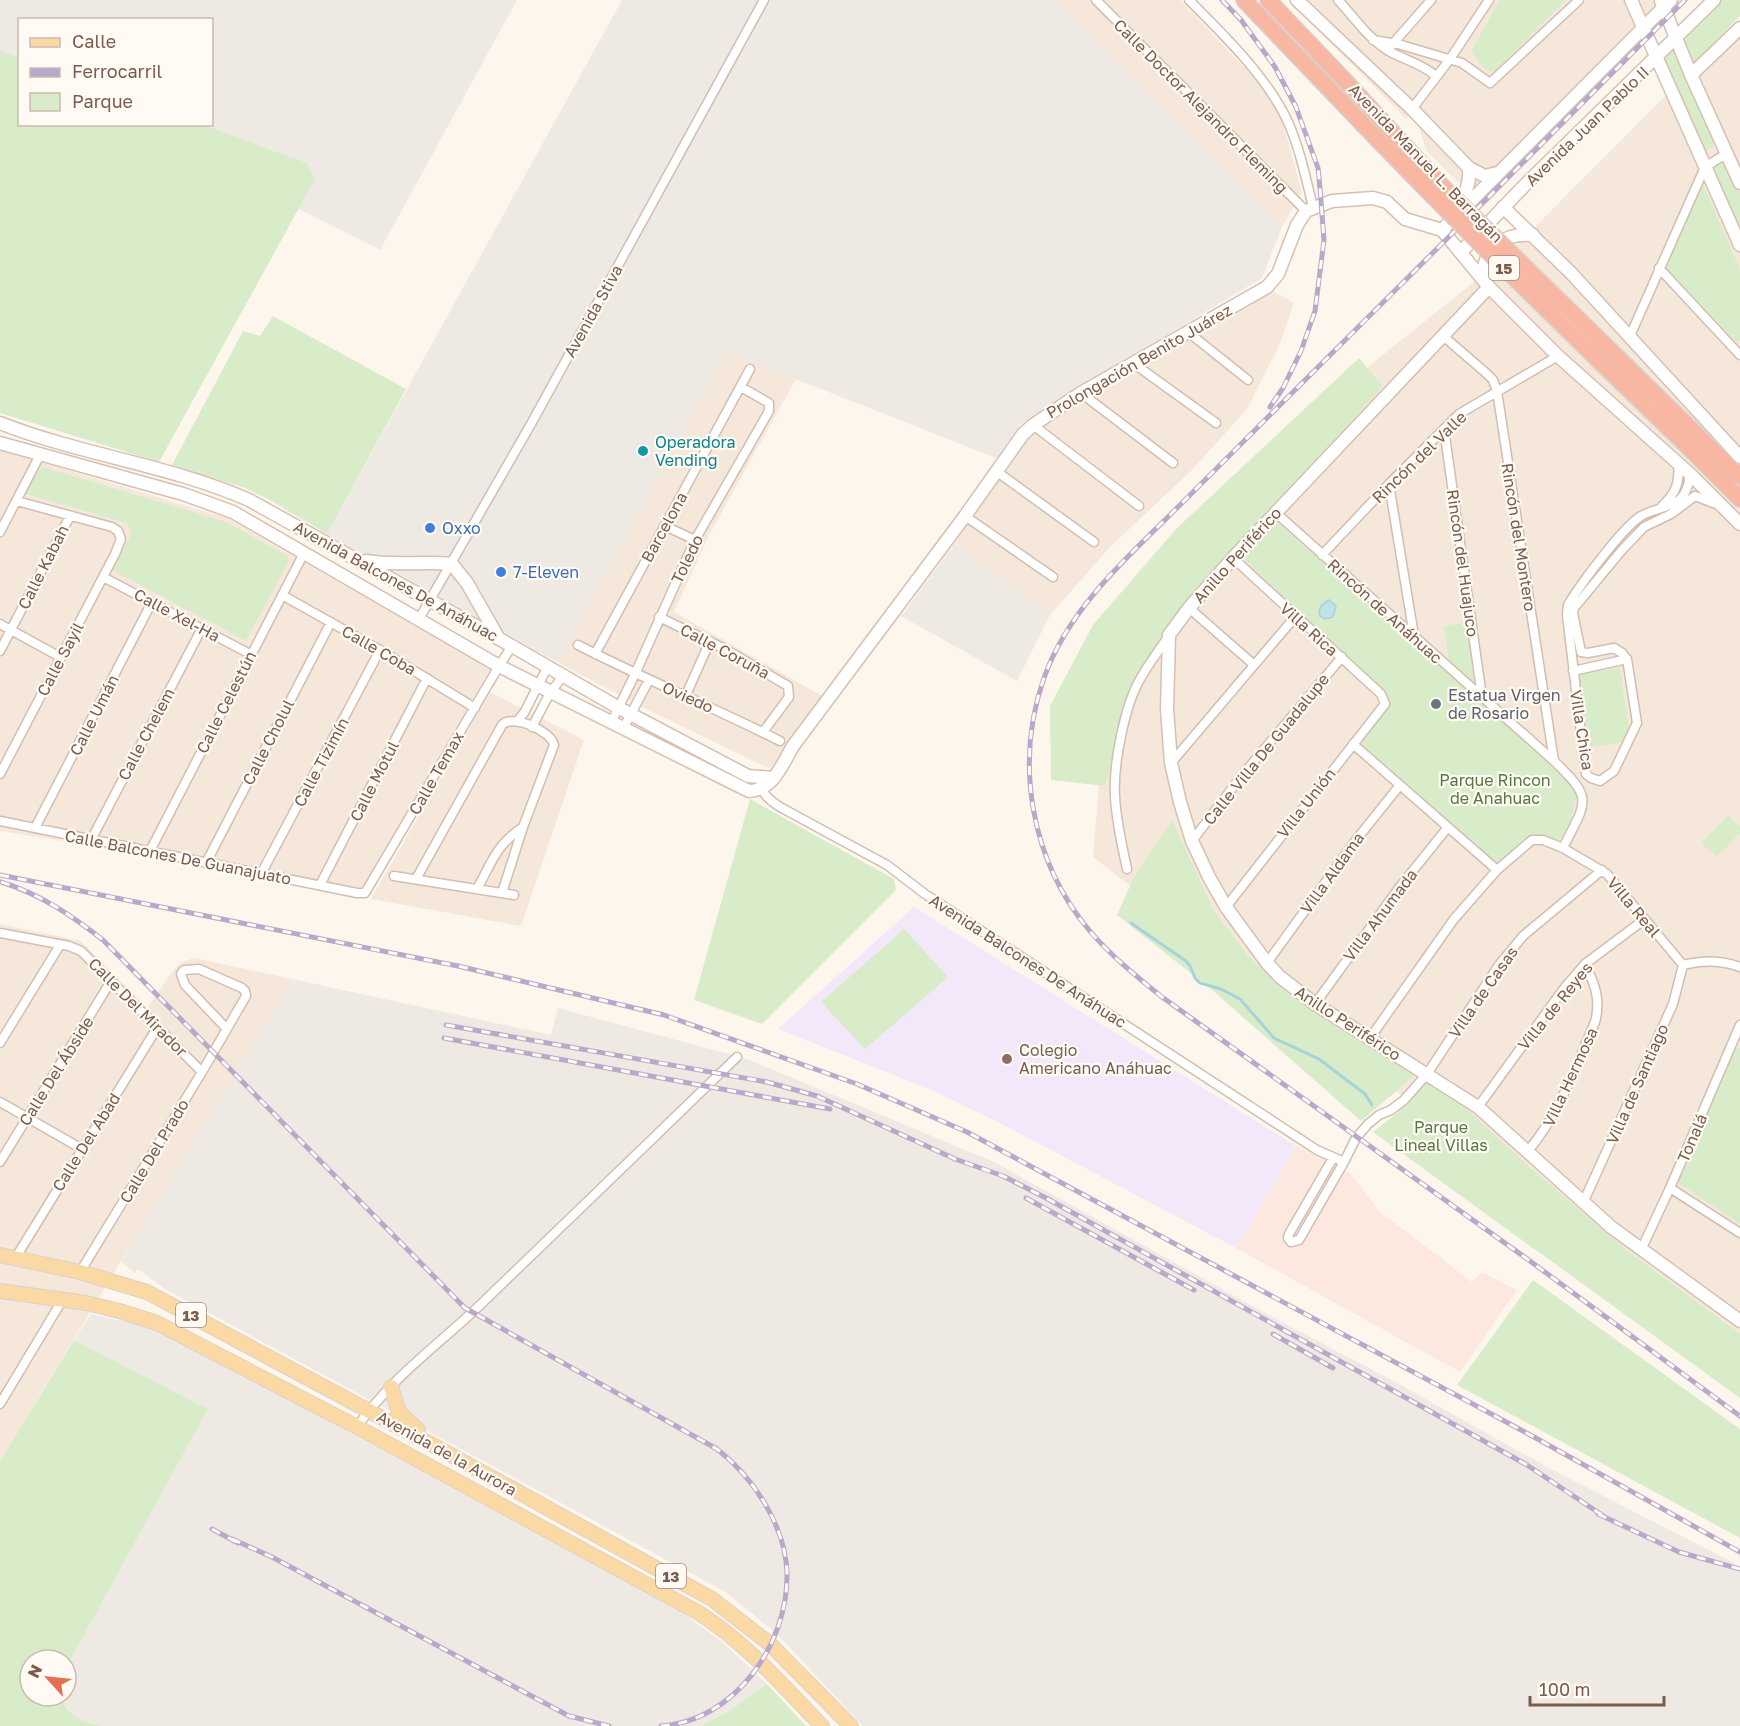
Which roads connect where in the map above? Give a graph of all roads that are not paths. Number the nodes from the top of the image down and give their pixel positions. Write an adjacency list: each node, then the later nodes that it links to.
1 (764, 0): 81 (street, Avenida Stiva)
2 (1095, 0): 29 (street, Calle Doctor Alejandro Fleming)
3 (1189, 0): 29 (street)
4 (1244, 0): 51 (highway, Avenida Manuel L. Barragán / 15, bridge)
5 (1268, 0): 51 (highway, Avenida Manuel L. Barragán / 15, bridge)
6 (1297, 0): 22 (street)
7 (1431, 0): 17 (street)
8 (1489, 0): 19 (street)
9 (1579, 0): 19 (street)
10 (1631, 0): 14 (street)
11 (1714, 0): 16 (street, Avenida Juan Pablo II)
12 (1340, 1): 17 (street)
13 (1665, 2): 14 (street, Avenida Juan Pablo II); 16 (street)
14 (1643, 28): 18 (street); 26 (street, Avenida Juan Pablo II)
15 (1740, 28): 20 (street)
16 (1677, 37): 18 (street, Avenida Juan Pablo II); 20 (street)
17 (1390, 46): 19 (street); 21 (street)
18 (1657, 57): 24 (street); 28 (street, Avenida Juan Pablo II)
19 (1450, 59): 21 (street)
20 (1691, 75): 23 (street)
21 (1436, 76): 22 (street)
22 (1412, 109): 25 (street)
23 (1726, 154): 24 (street); 27 (street)
24 (1705, 167): 32 (street); 34 (street)
25 (1469, 168): 26 (street); 30 (street)
26 (1499, 173): 30 (street, Avenida Juan Pablo II)
27 (1740, 183)
28 (1503, 207): 31 (street); 33 (street, Avenida Juan Pablo II)
29 (1309, 209): 30 (street); 36 (street, Prolongación Benito Juárez)
30 (1437, 228): 33 (street)
31 (1533, 235): 35 (street); 38 (street)
32 (1740, 245)
33 (1461, 252): 35 (street)
34 (1659, 268): 38 (street); 39 (street)
35 (1486, 284): 37 (street, Anillo Periférico); 40 (street)
36 (1188, 332): 41 (street, Prolongación Benito Juárez); 43 (street)
37 (1442, 335): 45 (street, Rincón del Montero); 66 (street, Anillo Periférico)
38 (1630, 336): 54 (street)
39 (1740, 355)
40 (1558, 356): 45 (street, Rincón del Valle); 56 (street)
41 (1134, 363): 46 (street, Prolongación Benito Juárez); 47 (street)
42 (750, 369): 44 (street, Barcelona)
43 (1248, 380)
44 (741, 387): 70 (street, Barcelona); 74 (street, Toledo)
45 (1497, 392): 50 (street, Rincón del Valle); 132 (street, Rincón del Montero)
46 (1081, 393): 49 (street, Prolongación Benito Juárez); 55 (street)
47 (1216, 423)
48 (4, 424): 53 (street); 76 (street, Avenida Balcones De Anáhuac)
49 (1033, 424): 57 (street, Prolongación Benito Juárez); 63 (street)
50 (1444, 429): 60 (street, Rincón del Valle); 120 (street, Rincón del Huajuco)
51 (1685, 434): 59 (highway, Avenida Manuel L. Barragán / 15); 61 (highway, Avenida Manuel L. Barragán / 15)
52 (0, 443): 53 (street, Avenida Balcones De Anáhuac)
53 (40, 454): 62 (street); 77 (street, Avenida Balcones De Anáhuac)
54 (1740, 457)
55 (1173, 463)
56 (1678, 464): 58 (street); 64 (street)
57 (996, 471): 68 (street, Prolongación Benito Juárez); 75 (street)
58 (1690, 474): 64 (street); 65 (street)
59 (1740, 477)
60 (1389, 483): 78 (street, Rincón del Valle); 97 (street)
61 (1740, 499)
62 (17, 501): 67 (street); 72 (street)
63 (1139, 506)
64 (1661, 507): 71 (street)
65 (1724, 508): 69 (street); 73 (street)
66 (1275, 512): 78 (street, Rincón de Anáhuac); 79 (street, Anillo Periférico)
67 (70, 516): 82 (street, Calle Sayil); 95 (street, Calle Kabah)
68 (965, 516): 83 (street); 136 (street, Prolongación Benito Juárez)
69 (1740, 524)
70 (665, 526): 74 (street); 105 (street, Barcelona)
71 (1626, 529): 73 (street); 88 (street)
72 (0, 532)
73 (1636, 535): 88 (street)
74 (695, 540): 89 (street, Toledo)
75 (1094, 542)
76 (340, 551): 77 (street); 80 (street, Avenida Balcones De Anáhuac)
77 (304, 553): 84 (street, Calle Celestún); 91 (street, Avenida Balcones De Anáhuac)
78 (1322, 555): 97 (street, Rincón de Anáhuac)
79 (1233, 558): 87 (street, Anillo Periférico); 90 (street, Villa Rica)
80 (356, 560): 81 (street); 86 (street, Avenida Balcones De Anáhuac)
81 (452, 564): 86 (street, Avenida Stiva); 98 (street)
82 (103, 577): 85 (street, Calle Xel-Ha); 106 (street, Calle Sayil)
83 (1053, 577)
84 (282, 595): 92 (street, Calle Coba); 104 (street, Calle Celestún)
85 (152, 602): 94 (street, Calle Xel-Ha); 142 (street, Calle Umán)
86 (430, 602): 91 (street, Avenida Stiva); 98 (street, Avenida Balcones De Anáhuac)
87 (1189, 608): 96 (street, Anillo Periférico); 109 (street)
88 (1571, 608): 108 (street); 112 (street, Villa Chica)
89 (659, 617): 99 (street, Calle Coruña); 113 (street, Toledo)
90 (1295, 617): 107 (street, Villa Rica); 109 (street)
91 (419, 620): 110 (street, Avenida Balcones De Anáhuac)
92 (331, 622): 102 (street, Calle Coba); 147 (street, Calle Cholul)
93 (0, 624): 95 (street)
94 (202, 628): 104 (street, Calle Xel-Ha); 143 (street, Calle Chelem)
95 (11, 630): 103 (street, Calle Kabah); 106 (street)
96 (1169, 635): 133 (street, Anillo Periférico); 148 (street)
97 (1414, 636): 120 (street, Rincón de Anáhuac)
98 (499, 639): 101 (street, Avenida Balcones De Anáhuac)
99 (710, 641): 119 (street); 129 (street, Calle Coruña)
100 (578, 645): 105 (street, Oviedo)
101 (512, 646): 110 (street, Calle Temax); 111 (street, Avenida Balcones De Anáhuac)
102 (380, 650): 115 (street, Calle Coba); 151 (street, Calle Tizimín)
103 (0, 651)
104 (250, 654): 146 (street, Calle Celestún)
105 (595, 654): 113 (street, Oviedo)
106 (60, 657): 134 (street, Calle Sayil)
107 (1342, 657): 121 (street, Villa Rica); 144 (street, Calle Villa De Guadalupe)
108 (1627, 659): 112 (street); 112 (street, Villa Chica)
109 (1253, 664): 133 (street)
110 (499, 666): 117 (street, Avenida Balcones De Anáhuac); 123 (street, Calle Temax)
111 (547, 668): 114 (street, Avenida Balcones De Anáhuac); 117 (street)
112 (1573, 671)
113 (635, 674): 116 (street, Oviedo); 122 (street, Toledo)
114 (563, 676): 118 (street); 122 (street, Avenida Balcones De Anáhuac)
115 (427, 678): 123 (street, Calle Coba); 154 (street, Calle Motul)
116 (649, 680): 119 (street, Oviedo); 124 (street)
117 (538, 686): 118 (street, Avenida Balcones De Anáhuac); 125 (street)
118 (550, 693): 126 (street, Avenida Balcones De Anáhuac); 127 (street)
119 (686, 695): 129 (street, Oviedo)
120 (1482, 698): 132 (street, Rincón de Anáhuac)
121 (1385, 701): 131 (street, Villa Unión)
122 (616, 706): 124 (street, Avenida Balcones De Anáhuac); 126 (street)
123 (475, 708): 156 (street, Calle Temax)
124 (633, 715): 128 (street); 135 (street, Avenida Balcones De Anáhuac)
125 (518, 720): 127 (street); 153 (street)
126 (609, 720): 128 (street, Avenida Balcones De Anáhuac)
127 (532, 727): 140 (street)
128 (627, 729): 138 (street, Avenida Balcones De Anáhuac)
129 (763, 732): 130 (street, Oviedo)
130 (780, 741)
131 (1353, 744): 137 (street); 159 (street, Villa Unión)
132 (1554, 761): 145 (street, Rincón de Anáhuac)
133 (1171, 763): 144 (street, Anillo Periférico)
134 (0, 774)
135 (761, 776): 136 (street); 138 (street)
136 (774, 778): 138 (street, Prolongación Benito Juárez)
137 (1400, 785): 141 (street); 163 (street, Villa Aldama)
138 (762, 790): 183 (street, Avenida Balcones De Anáhuac)
139 (0, 821): 142 (street, Calle Balcones De Guanajuato)
140 (523, 827): 155 (street); 157 (street)
141 (1448, 827): 149 (street); 168 (street, Villa Ahumada)
142 (35, 828): 143 (street, Calle Balcones De Guanajuato)
143 (91, 840): 146 (street, Calle Balcones De Guanajuato)
144 (1192, 841): 159 (street, Anillo Periférico)
145 (1563, 848): 149 (street, Villa Real); 150 (street, Villa Real)
146 (150, 851): 147 (street, Calle Balcones De Guanajuato)
147 (206, 863): 151 (street, Calle Balcones De Guanajuato)
148 (1127, 869)
149 (1497, 870): 172 (street)
150 (1602, 870): 160 (street, Villa Real); 177 (street, Villa de Casas)
151 (261, 874): 154 (street, Calle Balcones De Guanajuato)
152 (394, 876): 153 (street)
153 (416, 879): 155 (street)
154 (320, 885): 156 (street, Calle Balcones De Guanajuato)
155 (477, 889): 157 (street)
156 (357, 893)
157 (502, 893): 158 (street)
158 (513, 895)
159 (1226, 907): 163 (street, Anillo Periférico)
160 (1645, 919): 164 (street, Villa de Reyes); 165 (street, Villa Real)
161 (0, 933): 162 (street, Calle Del Mirador)
162 (60, 945): 167 (street, Calle Del Mirador); 173 (street)
163 (1267, 963): 168 (street, Anillo Periférico)
164 (1585, 964): 179 (street, Villa de Reyes); 182 (street, Villa Hermosa)
165 (1683, 965): 166 (street); 189 (street, Villa de Santiago)
166 (1740, 967)
167 (111, 981): 170 (street, Calle Del Mirador); 180 (street, Calle Del Ábside)
168 (1315, 1004): 172 (street, Anillo Periférico)
169 (1740, 1025): 174 (street, Tonalá)
170 (157, 1028): 176 (street, Calle Del Mirador); 181 (street, Calle Del Abad)
171 (226, 1028): 171 (street, Calle Del Prado); 176 (street, Calle Del Prado)
172 (1370, 1038): 177 (street, Anillo Periférico)
173 (0, 1043)
174 (1736, 1043): 188 (street, Tonalá)
175 (737, 1057): 200 (street)
176 (202, 1072): 196 (street, Calle Del Prado)
177 (1427, 1074): 179 (street, Anillo Periférico); 185 (street)
178 (0, 1102): 180 (street)
179 (1478, 1107): 182 (street, Anillo Periférico)
180 (27, 1118): 181 (street); 184 (street, Calle Del Ábside)
181 (82, 1149): 195 (street, Calle Del Abad)
182 (1528, 1150): 189 (street, Anillo Periférico)
183 (1333, 1158): 185 (street, Avenida Balcones De Anáhuac); 186 (street)
184 (0, 1162)
185 (1344, 1162): 187 (street)
186 (1324, 1175): 187 (street); 190 (street)
187 (1335, 1180): 191 (street)
188 (1670, 1188): 192 (street); 193 (street, Tonalá)
189 (1584, 1201): 193 (street, Anillo Periférico)
190 (1308, 1202): 191 (street); 191 (street)
191 (1318, 1209)
192 (1740, 1233)
193 (1641, 1250): 199 (street, Anillo Periférico)
194 (0, 1255): 195 (main road, Avenida de la Aurora / 13)
195 (16, 1257): 196 (main road, Avenida de la Aurora / 13)
196 (80, 1272): 202 (main road, Avenida de la Aurora / 13)
197 (0, 1291): 198 (main road, Avenida de la Aurora / 13)
198 (63, 1299): 201 (street); 203 (main road, Avenida de la Aurora / 13)
199 (1740, 1321)
200 (391, 1387): 202 (street); 204 (main road)
201 (0, 1404)
202 (368, 1410): 203 (street); 204 (main road, Avenida de la Aurora / 13)
203 (357, 1427): 205 (main road, Avenida de la Aurora / 13)
204 (442, 1450): 206 (main road, Avenida de la Aurora / 13)
205 (822, 1726)
206 (851, 1726)

